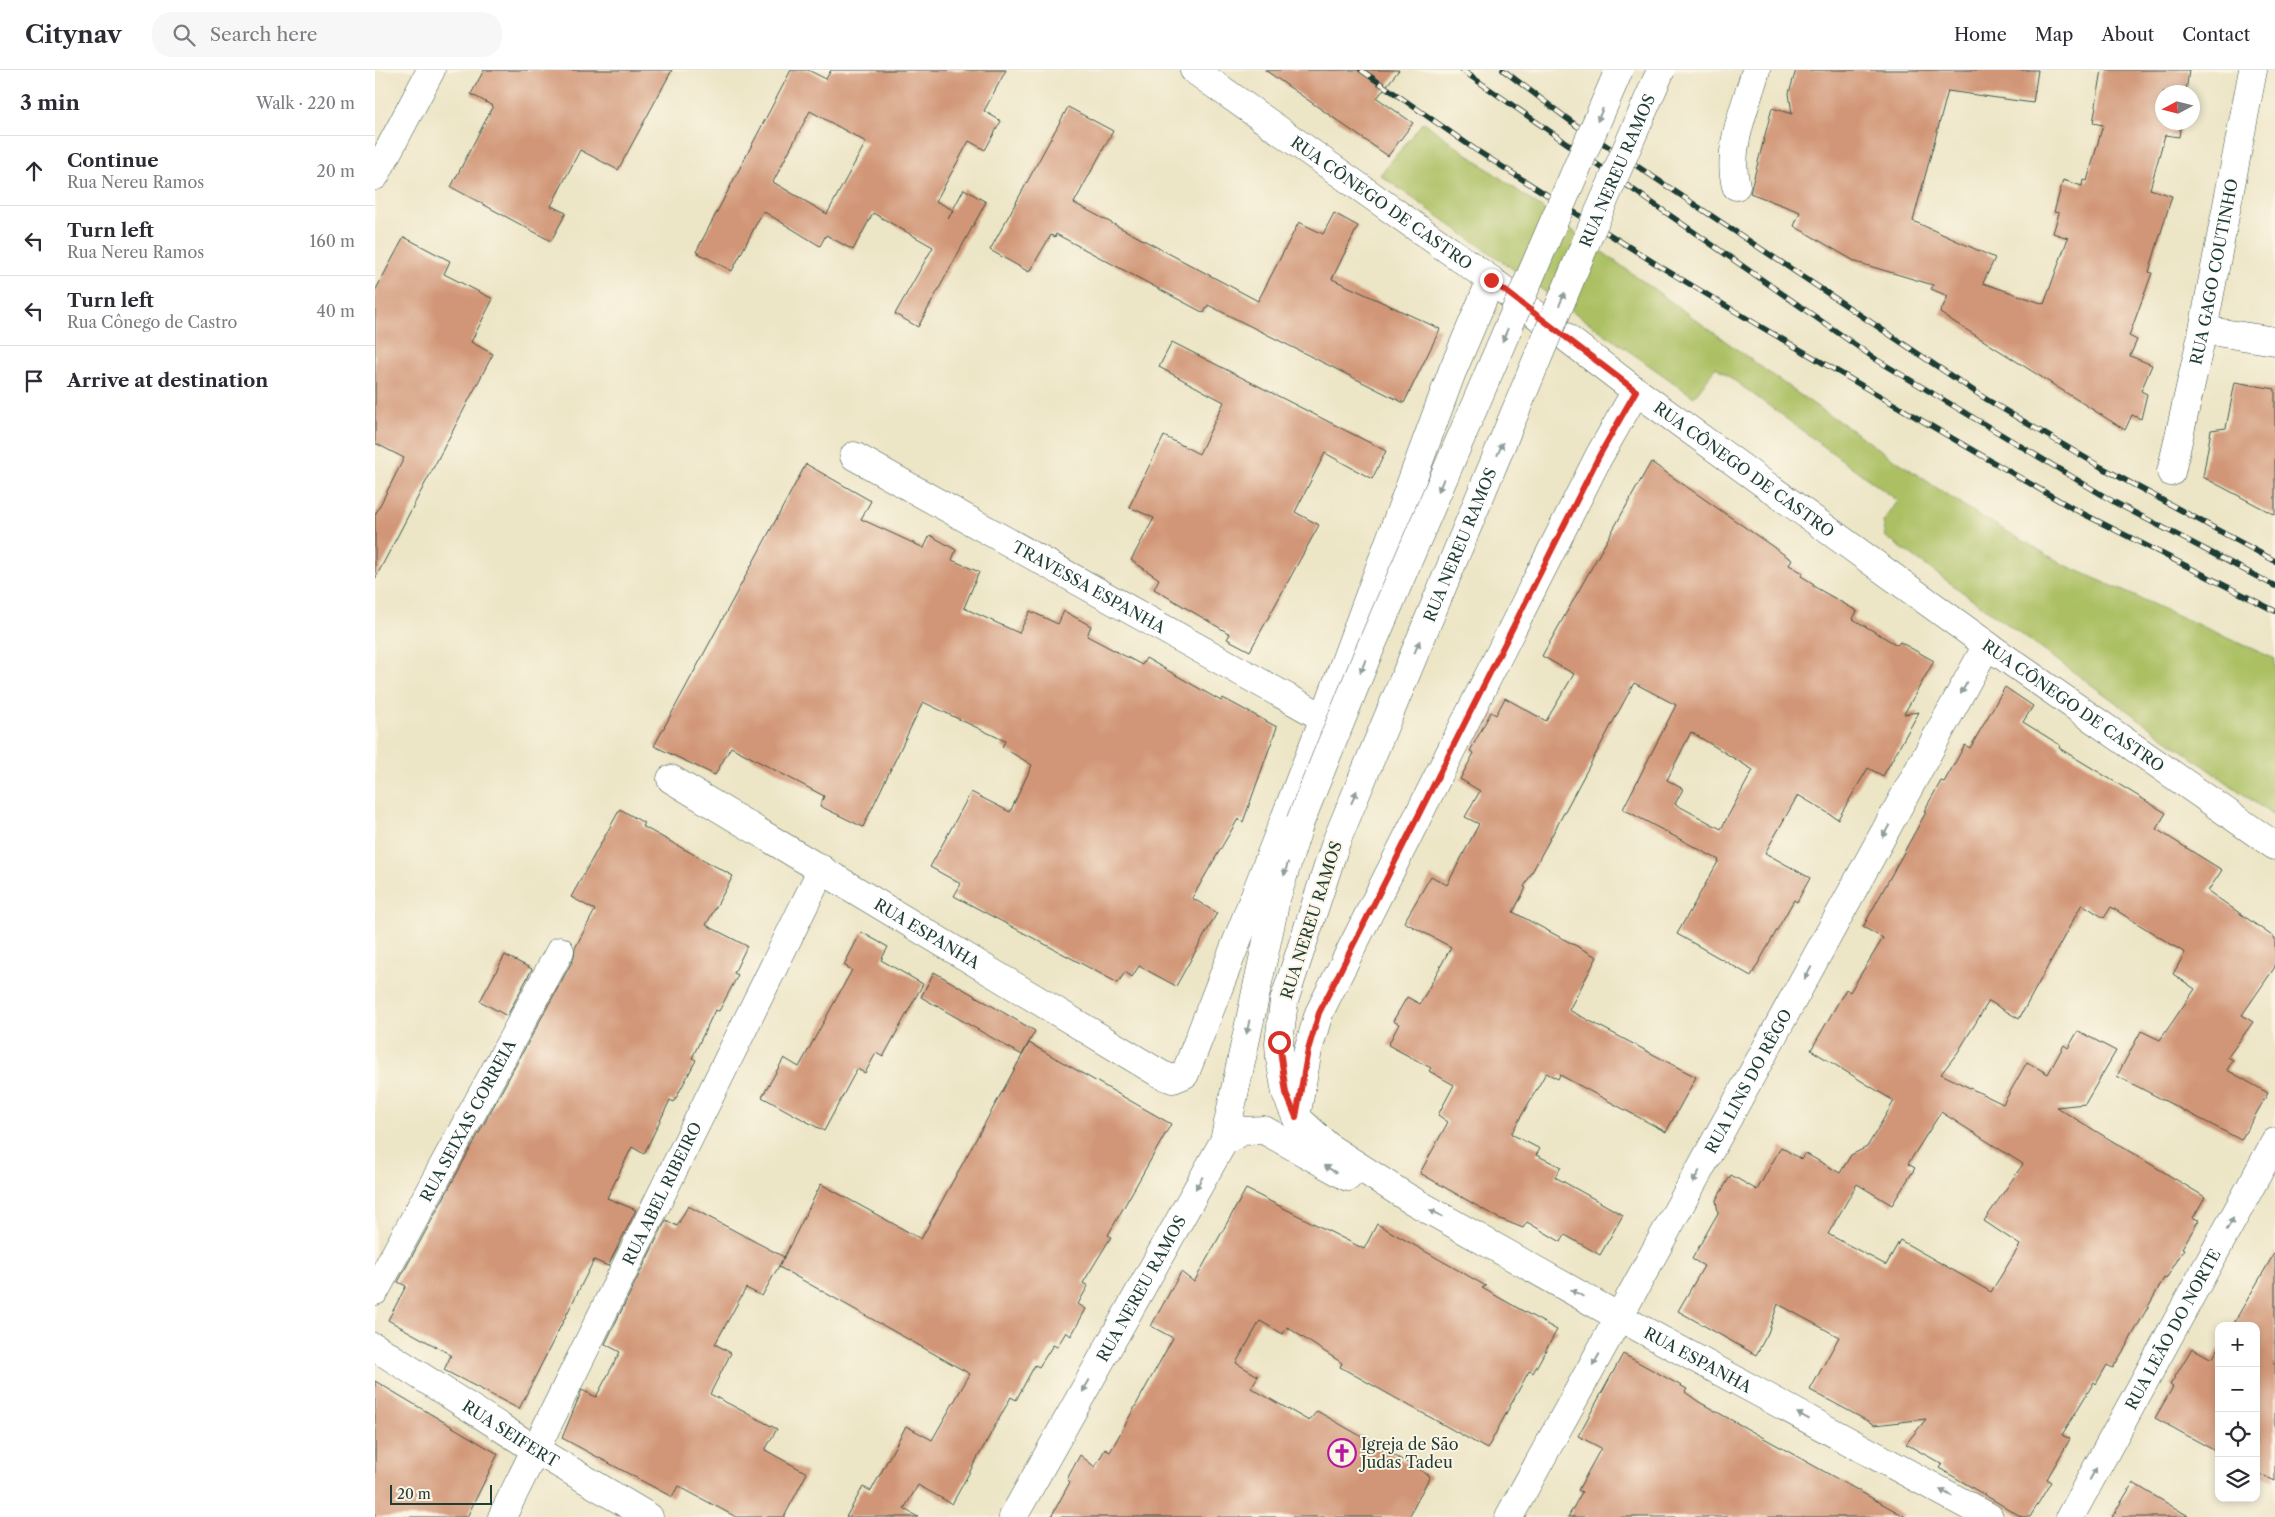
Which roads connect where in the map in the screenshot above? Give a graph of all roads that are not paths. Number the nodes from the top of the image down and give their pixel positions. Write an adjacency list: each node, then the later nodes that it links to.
1 (431, 70): 7 (street)
2 (1193, 70): 9 (street, RUA CÔNEGO DE CASTRO)
3 (1619, 70): 22 (street, RUA NEREU RAMOS, one-way to 22, bridge)
4 (1661, 70): 21 (street, RUA NEREU RAMOS, one-way to 4, bridge)
5 (1756, 70): 8 (street)
6 (2253, 70): 10 (street, RUA GAGO COUTINHO)
7 (375, 176)
8 (1736, 186)
9 (1491, 280): 12 (street, RUA CÔNEGO DE CASTRO); 16 (street)
10 (2203, 330): 11 (street); 14 (street, RUA GAGO COUTINHO)
11 (2275, 341)
12 (1636, 391): 15 (street, RUA CÔNEGO DE CASTRO); 21 (street)
13 (854, 456): 16 (street, TRAVESSA ESPANHA)
14 (2171, 472)
15 (1987, 645): 18 (street, RUA CÔNEGO DE CASTRO); 26 (street, RUA LINS DO RÊGO, one-way to 26)
16 (1324, 718): 19 (street, RUA ESPANHA)
17 (671, 779): 19 (street, RUA ESPANHA)
18 (2275, 846)
19 (822, 869): 28 (street, RUA ABEL RIBEIRO)
20 (560, 951): 25 (street, RUA SEIXAS CORREIA)
21 (1296, 1117): 24 (street, RUA ESPANHA)
22 (1223, 1141): 24 (street, RUA ESPANHA, one-way to 22); 31 (street, RUA NEREU RAMOS, one-way to 31)
23 (2275, 1142): 34 (street, RUA LEÃO DO NORTE, one-way to 23)
24 (1408, 1198): 26 (street, RUA ESPANHA, one-way to 24)
25 (375, 1291)
26 (1619, 1317): 32 (street, RUA LINS DO RÊGO, one-way to 32); 33 (street, RUA ESPANHA, one-way to 26)
27 (375, 1347): 28 (street, RUA SEIFERT)
28 (536, 1450): 29 (street, RUA ABEL RIBEIRO); 30 (street, RUA SEIFERT)
29 (502, 1517)
30 (649, 1517)
31 (1013, 1517)
32 (1509, 1517)
33 (1989, 1517)
34 (2070, 1517)

